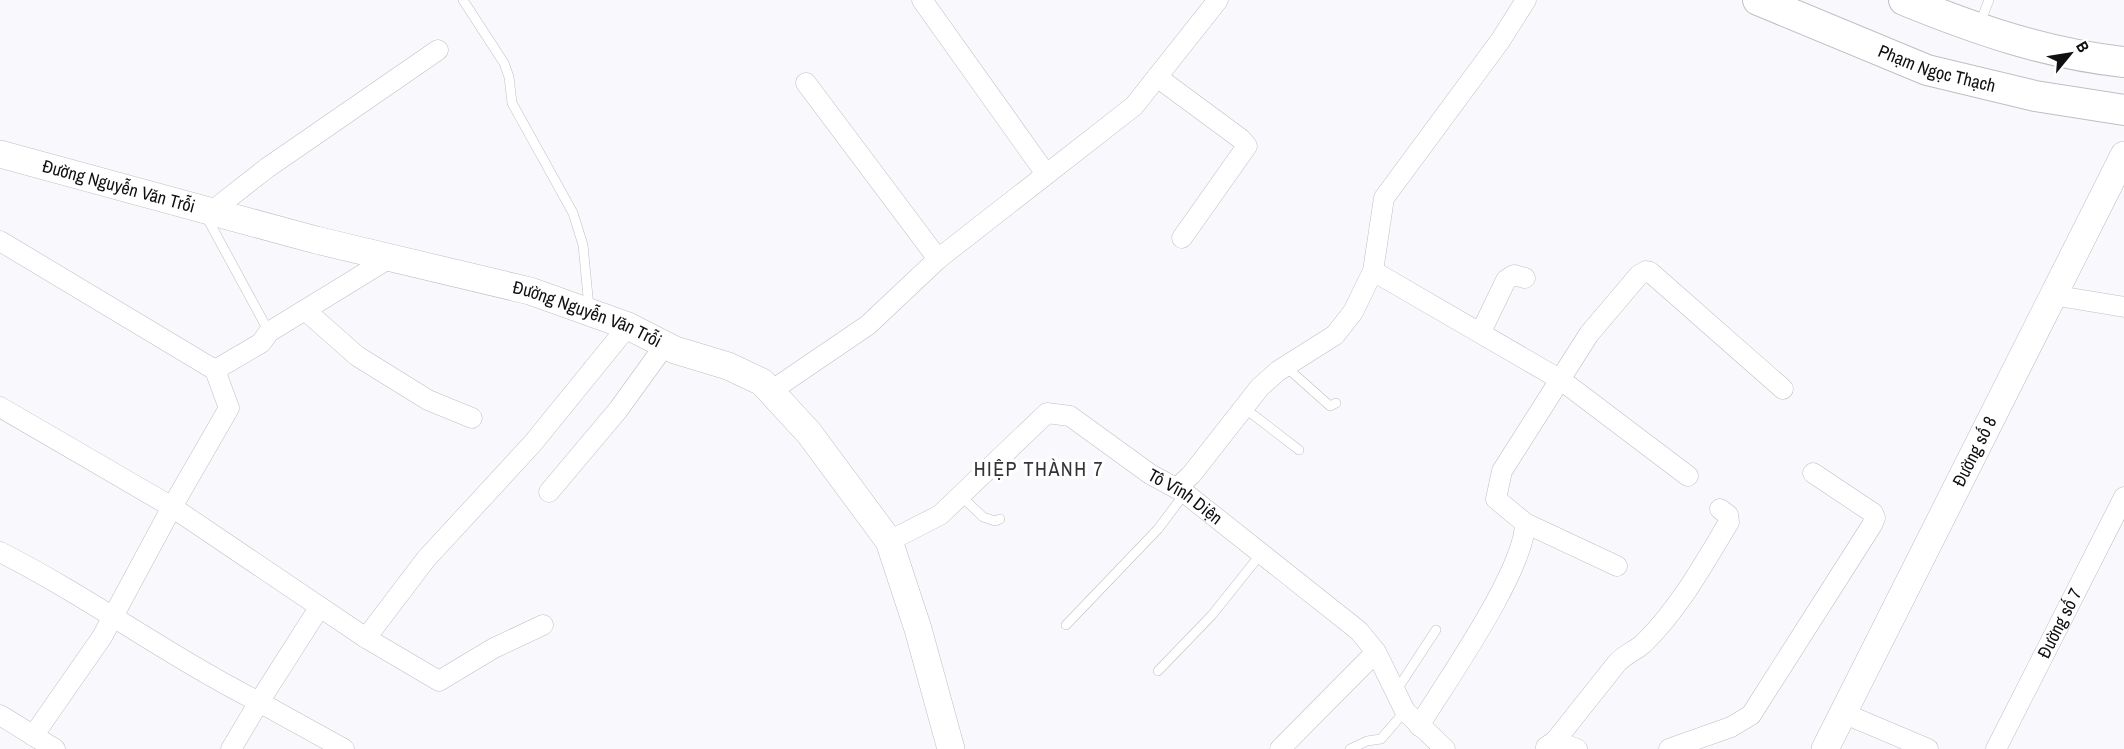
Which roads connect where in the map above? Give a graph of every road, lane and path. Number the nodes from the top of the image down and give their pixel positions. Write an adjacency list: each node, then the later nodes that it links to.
1 (463, 0): 27 (lane)
2 (922, 0): 16 (street)
3 (1218, 0): 11 (street)
4 (1526, 0): 22 (street)
5 (1758, 0): 13 (main road, Phạm Ngọc Thạch)
6 (1904, 0): 8 (main road)
7 (1989, 0): 8 (lane)
8 (1978, 28): 10 (main road)
9 (438, 50): 17 (street)
10 (2124, 62)
11 (1157, 77): 16 (street); 18 (street)
12 (806, 83): 21 (street)
13 (2124, 110)
14 (0, 154): 17 (street, Đường Nguyễn Văn Trỗi)
15 (2124, 155): 24 (street, Đường số 8)
16 (1046, 174): 21 (street)
17 (207, 210): 20 (street, Đường Nguyễn Văn Trỗi); 29 (lane)
18 (1182, 238)
19 (0, 241): 33 (street)
20 (388, 259): 26 (street); 27 (street, Đường Nguyễn Văn Trỗi)
21 (938, 259): 36 (street)
22 (1373, 271): 30 (street); 32 (street)
23 (1525, 278): 30 (street)
24 (2052, 295): 25 (street); 67 (street, Đường số 8)
25 (2124, 308)
26 (305, 310): 29 (street); 40 (street)
27 (590, 313): 28 (street, Đường Nguyễn Văn Trỗi)
28 (628, 326): 31 (street, Đường Nguyễn Văn Trỗi); 61 (street)
29 (269, 332): 33 (street)
30 (1481, 332): 34 (street)
31 (665, 345): 36 (street, Đường Nguyễn Văn Trỗi); 45 (street)
32 (1285, 366): 37 (lane); 39 (street)
33 (215, 370): 48 (street)
34 (1561, 380): 35 (street); 43 (street); 51 (street)
35 (1784, 388)
36 (771, 391): 52 (street, Đường Nguyễn Văn Trỗi)
37 (1336, 402)
38 (0, 407): 48 (street)
39 (1243, 407): 41 (lane); 44 (street)
40 (472, 418)
41 (1299, 450)
42 (1813, 474): 80 (street)
43 (1688, 476)
44 (1181, 490): 46 (street, Tô Vĩnh Diện); 54 (street, Tô Vĩnh Diện); 59 (lane)
45 (549, 492)
46 (961, 496): 50 (lane); 52 (street, Tô Vĩnh Diện)
47 (2124, 497): 83 (street, Đường số 7)
48 (172, 507): 56 (street); 57 (street)
49 (1720, 509): 71 (street)
50 (999, 519)
51 (1525, 523): 55 (street); 69 (street)
52 (890, 541): 75 (street, Đường Nguyễn Văn Trỗi)
53 (0, 552): 57 (street)
54 (1260, 555): 62 (street, Tô Vĩnh Diện); 63 (lane)
55 (1617, 566)
56 (319, 608): 61 (street); 65 (street)
57 (113, 619): 65 (street); 70 (street)
58 (543, 625): 61 (street)
59 (1066, 625)
60 (1436, 630): 64 (lane)
61 (366, 638)
62 (1376, 652): 64 (street, Tô Vĩnh Diện); 76 (street)
63 (1158, 671)
64 (1395, 693): 66 (street, Tô Vĩnh Diện)
65 (259, 702): 73 (street); 74 (street)
66 (1405, 711): 69 (street, Tô Vĩnh Diện); 77 (lane)
67 (1843, 713): 81 (street, Đường số 8); 82 (street)
68 (0, 715): 70 (street)
69 (1419, 726): 78 (street, Tô Vĩnh Diện)
70 (33, 736): 72 (street)
71 (1549, 745): 79 (street)
72 (55, 749)
73 (231, 749)
74 (344, 749)
75 (951, 749)
76 (1280, 749)
77 (1350, 749)
78 (1445, 749)
79 (1577, 749)
80 (1669, 749)
81 (1825, 749)
82 (1928, 749)
83 (1996, 749)

